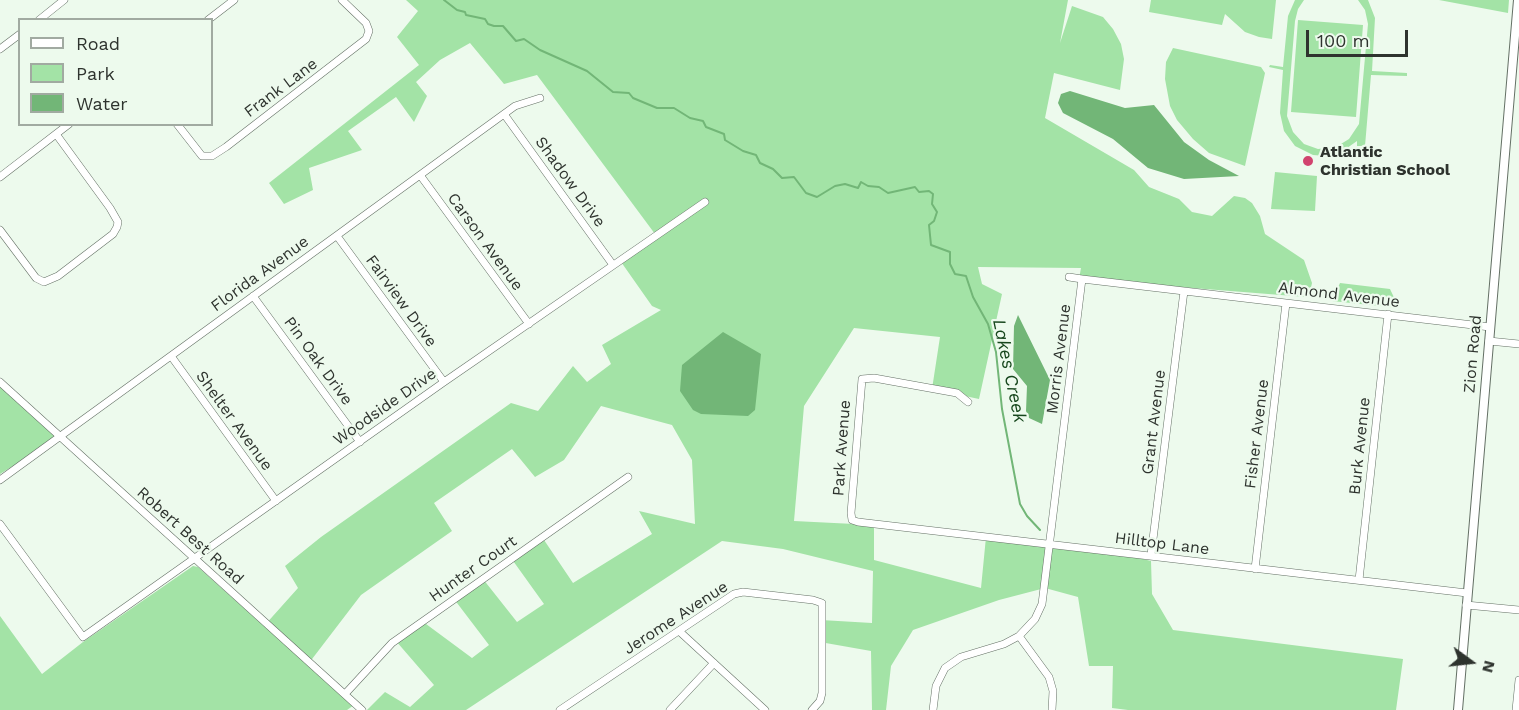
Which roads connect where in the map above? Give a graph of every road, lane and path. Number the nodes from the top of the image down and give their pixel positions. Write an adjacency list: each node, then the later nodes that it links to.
1 (64, 0): 5 (street)
2 (234, 0): 6 (street)
3 (342, 0): 13 (street, Frank Lane)
4 (1518, 0): 9 (street, Zion Road)
5 (42, 18)
6 (211, 18)
7 (18, 36): 8 (street)
8 (0, 49)
9 (1515, 75): 28 (street, Zion Road)
10 (540, 98): 11 (street, Florida Avenue)
11 (504, 114): 15 (street, Florida Avenue); 20 (street, Shadow Drive)
12 (66, 126): 14 (street)
13 (179, 126)
14 (56, 134): 16 (street); 18 (street)
15 (420, 175): 19 (street, Florida Avenue); 27 (street, Carson Avenue)
16 (0, 177)
17 (705, 202): 20 (street, Woodside Drive)
18 (0, 230)
19 (336, 236): 24 (street, Florida Avenue); 33 (street, Fairview Drive)
20 (613, 265): 27 (street, Woodside Drive)
21 (1069, 277): 22 (street)
22 (1082, 279): 23 (street); 42 (street, Morris Avenue)
23 (1184, 291): 25 (street, Almond Avenue); 43 (street, Grant Avenue)
24 (253, 296): 31 (street, Florida Avenue); 36 (street, Pin Oak Drive)
25 (1286, 303): 26 (street, Almond Avenue); 45 (street, Fisher Avenue)
26 (1388, 315): 28 (street, Almond Avenue); 46 (street, Burk Avenue)
27 (529, 324): 33 (street, Woodside Drive)
28 (1490, 327): 29 (street, Zion Road)
29 (1489, 341): 30 (street); 47 (street, Zion Road)
30 (1519, 344)
31 (171, 356): 35 (street, Florida Avenue); 39 (street, Shelter Avenue)
32 (0, 382): 35 (street, Robert Best Road)
33 (444, 382): 36 (street, Woodside Drive)
34 (968, 402): 40 (street, Park Avenue)
35 (60, 436): 38 (street, Florida Avenue); 44 (street, Robert Best Road)
36 (360, 442): 39 (street, Woodside Drive)
37 (628, 477): 54 (street, Hunter Court)
38 (0, 480)
39 (276, 501): 44 (street, Woodside Drive)
40 (854, 521): 42 (street, Hilltop Lane)
41 (0, 524): 44 (street, Woodside Drive)
42 (1050, 545): 43 (street, Hilltop Lane); 51 (street, Morris Avenue)
43 (1151, 555): 45 (street, Hilltop Lane)
44 (194, 558): 54 (street, Robert Best Road)
45 (1255, 568): 46 (street, Hilltop Lane)
46 (1359, 580): 47 (street, Hilltop Lane)
47 (1467, 593): 48 (street, Zion Road)
48 (1466, 605): 49 (street); 62 (street, Zion Road)
49 (1519, 609)
50 (679, 631): 52 (street); 56 (street, Jerome Avenue); 59 (street, Jerome Avenue)
51 (1019, 636): 60 (street); 61 (street)
52 (714, 663): 57 (street); 58 (street)
53 (1519, 680): 63 (street)
54 (345, 694): 55 (street, Robert Best Road)
55 (362, 710)
56 (560, 710)
57 (670, 710)
58 (765, 710)
59 (812, 710)
60 (933, 710)
61 (1052, 710)
62 (1458, 710)
63 (1516, 710)

